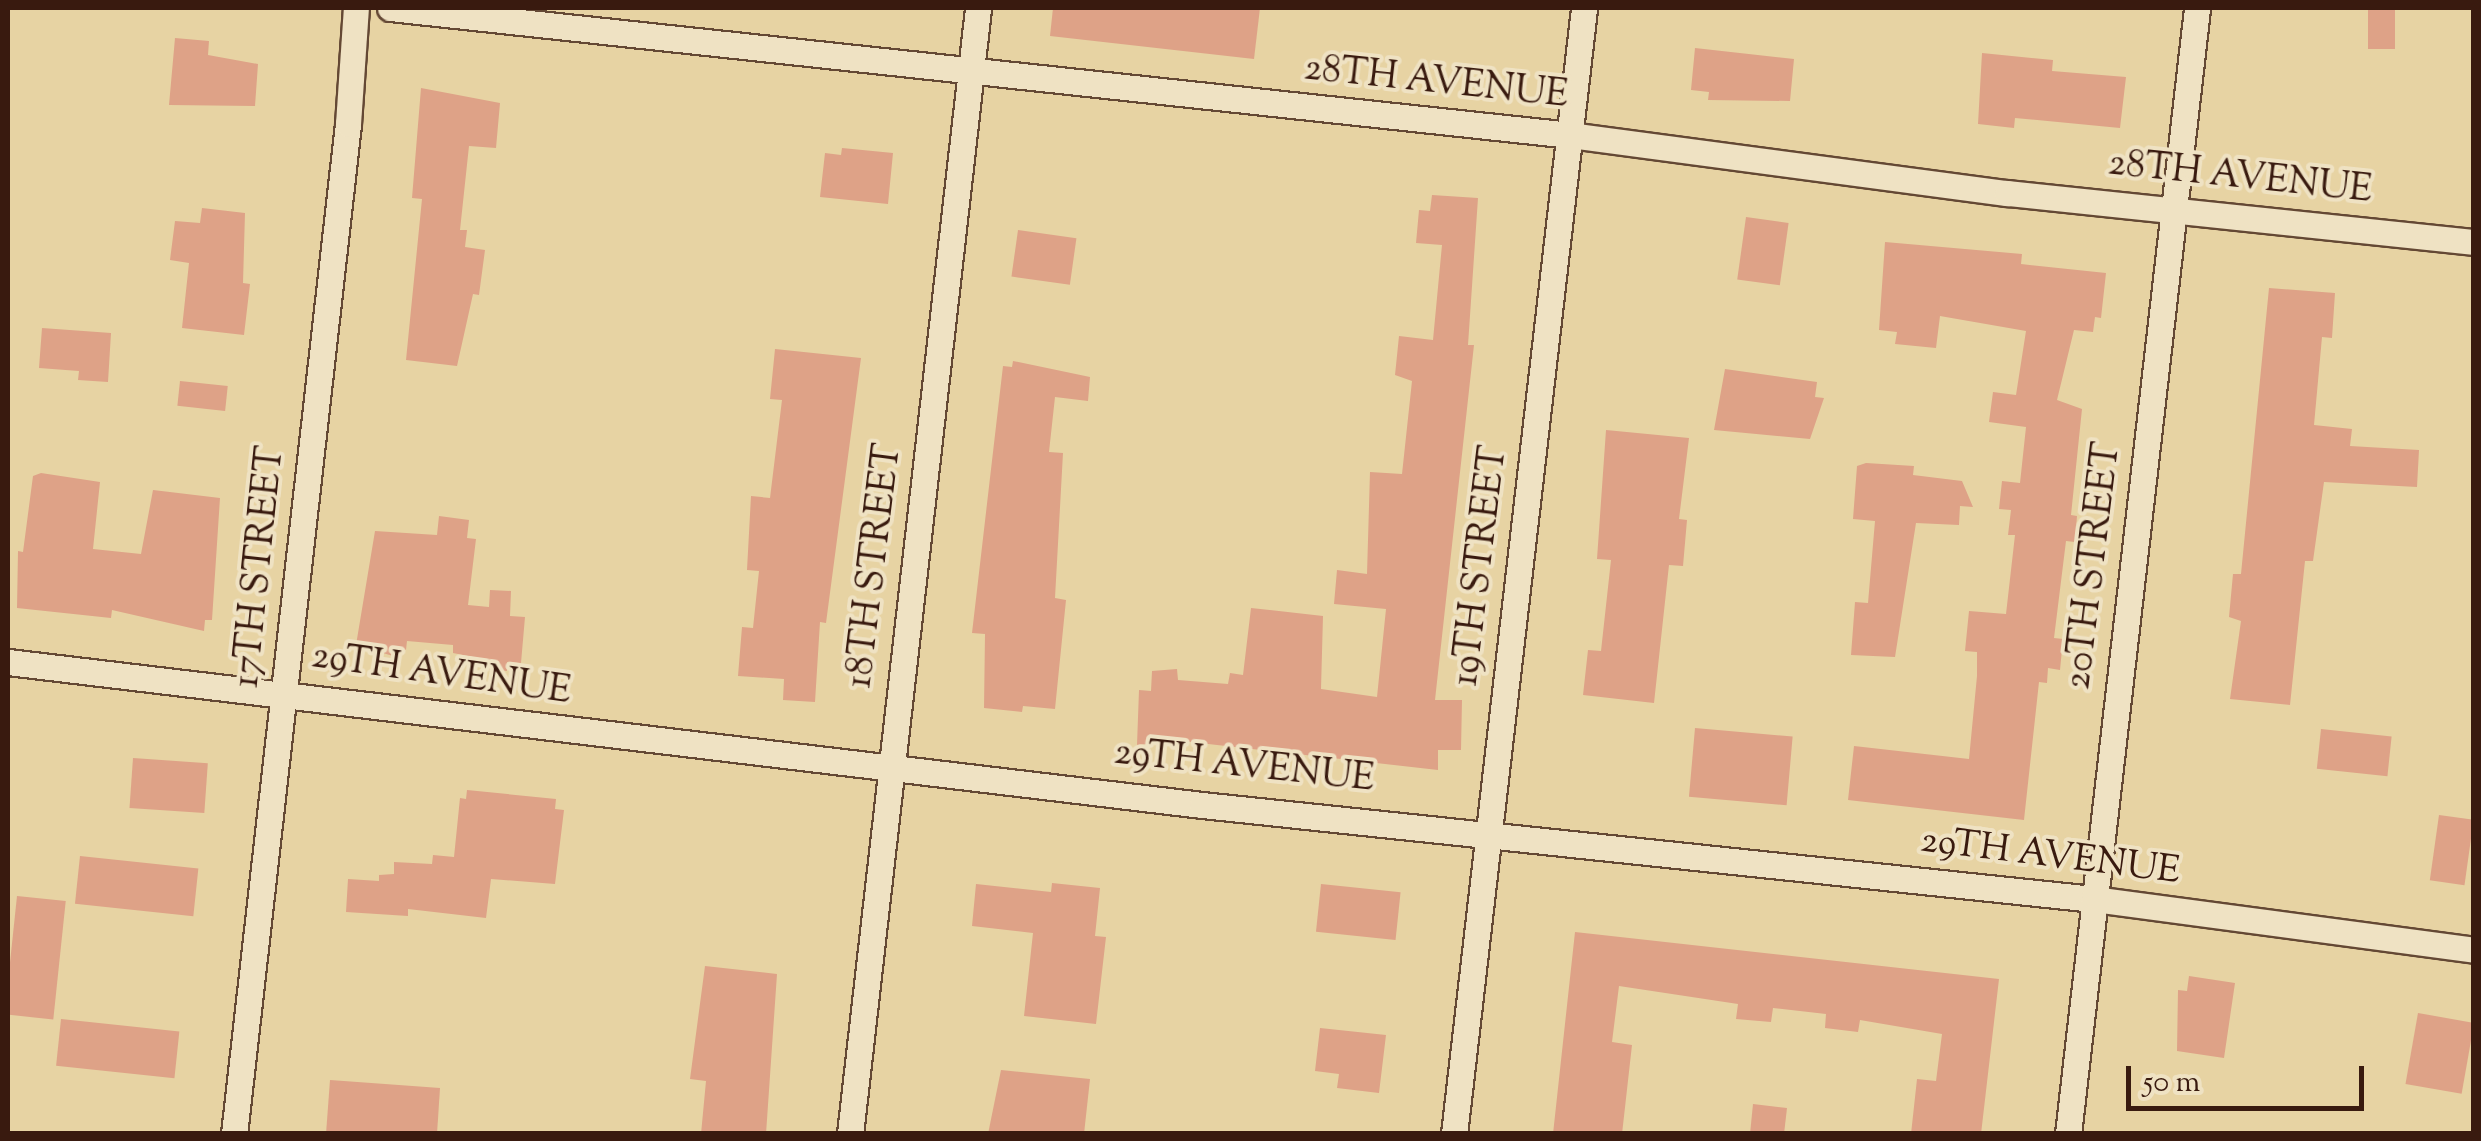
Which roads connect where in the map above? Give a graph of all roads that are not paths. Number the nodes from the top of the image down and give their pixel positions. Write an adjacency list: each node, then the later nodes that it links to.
1 (356, 8): 11 (street, 17TH STREET)
2 (390, 8): 6 (street, 28TH AVENUE)
3 (978, 8): 6 (street, 18TH STREET)
4 (1584, 8): 7 (street, 19TH STREET)
5 (2198, 8): 8 (street, 20TH STREET)
6 (971, 68): 7 (street, 28TH AVENUE); 12 (street, 18TH STREET)
7 (1570, 134): 8 (street, 28TH AVENUE); 13 (street, 19TH STREET)
8 (2174, 209): 9 (street, 28TH AVENUE); 14 (street, 20TH STREET)
9 (2474, 242)
10 (8, 662): 11 (street, 29TH AVENUE)
11 (284, 692): 12 (street, 29TH AVENUE); 16 (street, 17TH STREET)
12 (891, 763): 13 (street, 29TH AVENUE); 17 (street, 18TH STREET)
13 (1490, 831): 14 (street, 29TH AVENUE); 18 (street, 19TH STREET)
14 (2094, 899): 15 (street, 29TH AVENUE); 19 (street, 20TH STREET)
15 (2474, 950)
16 (234, 1134)
17 (850, 1134)
18 (1454, 1134)
19 (2068, 1134)

